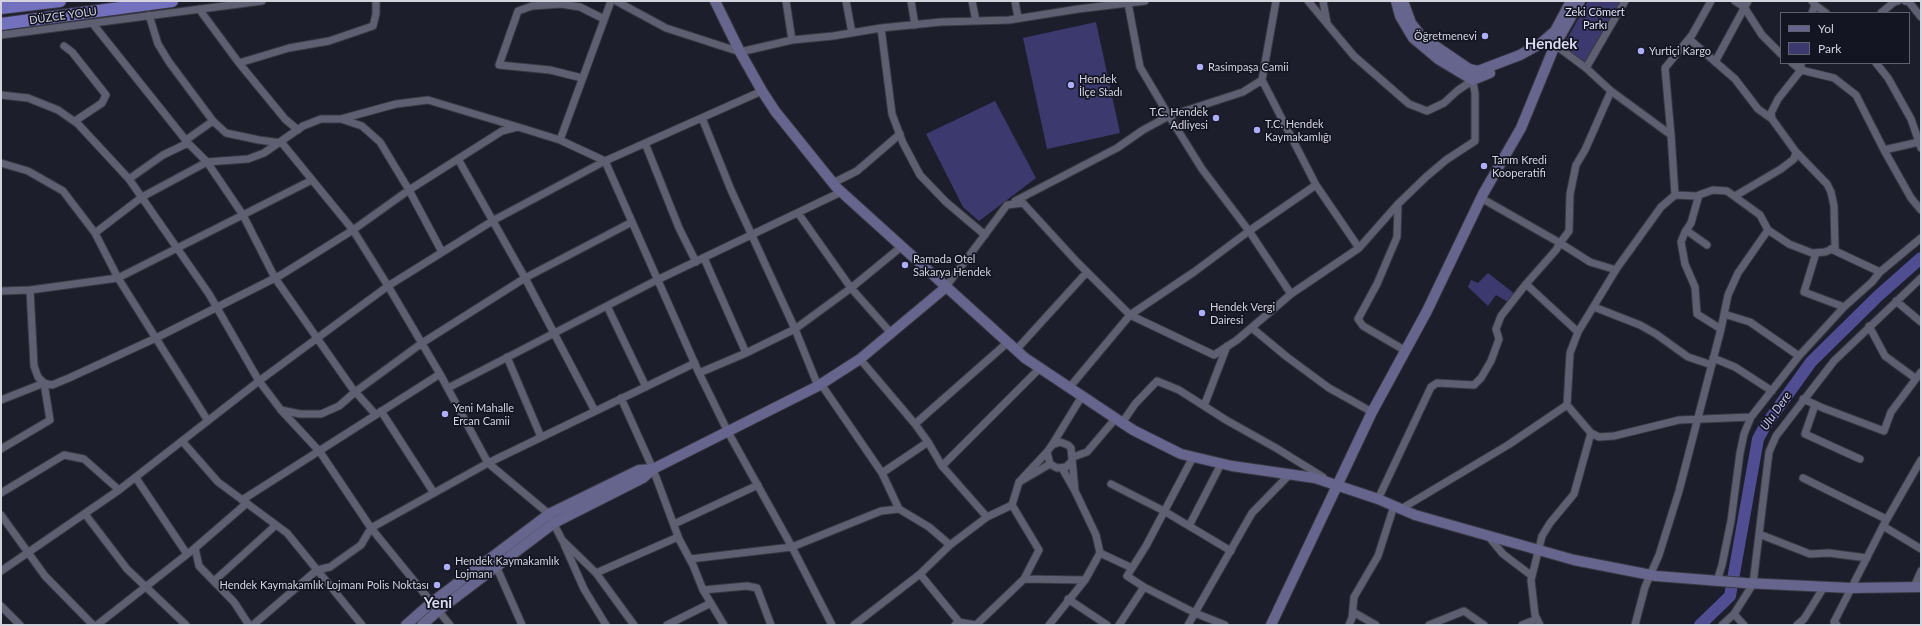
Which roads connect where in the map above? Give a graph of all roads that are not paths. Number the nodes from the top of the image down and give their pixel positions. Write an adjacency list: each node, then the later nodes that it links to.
1 (60, 1): 30 (highway)
2 (172, 1): 40 (highway, DÜZCE YOLU)
3 (262, 1): 31 (street)
4 (376, 1): 54 (street)
5 (611, 1): 37 (street)
6 (616, 1): 51 (street)
7 (715, 1): 51 (main road)
8 (786, 1): 48 (street)
9 (846, 1): 45 (street)
10 (911, 1): 42 (street)
11 (972, 1): 38 (street)
12 (1015, 1): 36 (street)
13 (1145, 1): 26 (street)
14 (1276, 1): 60 (street)
15 (1308, 1): 39 (street)
16 (1324, 1): 39 (street)
17 (1396, 1): 61 (main road)
18 (1403, 1): 58 (main road)
19 (1571, 1): 44 (main road)
20 (1580, 1): 49 (main road)
21 (1625, 1): 57 (street)
22 (1711, 1): 47 (street)
23 (1735, 1): 29 (street)
24 (1898, 1): 33 (street)
25 (1905, 1): 35 (street)
26 (1128, 2): 28 (street); 65 (street)
27 (1813, 3): 32 (street)
28 (1099, 4): 36 (street)
29 (1746, 4): 52 (street); 53 (street)
30 (1, 8)
31 (199, 9): 34 (street); 54 (street)
32 (1825, 12)
33 (1882, 12)
34 (149, 16): 41 (street); 70 (street)
35 (1921, 17)
36 (1018, 18): 38 (street)
37 (604, 19): 59 (street); 59 (street)
38 (976, 21): 42 (street)
39 (1327, 23): 61 (street)
40 (1, 24)
41 (93, 24): 46 (street); 76 (street)
42 (915, 25): 43 (street)
43 (881, 28): 45 (street); 73 (street)
44 (1556, 31): 49 (main road); 58 (main road)
45 (852, 33): 48 (street)
46 (1, 35)
47 (1689, 39): 53 (street); 74 (street)
48 (792, 40): 51 (street)
49 (1554, 45): 57 (street); 61 (main road); 96 (main road)
50 (64, 46): 69 (street)
51 (740, 52): 62 (main road)
52 (1780, 53)
53 (1715, 62): 68 (street)
54 (239, 63): 72 (street)
55 (1877, 64): 79 (street)
56 (1801, 66): 68 (street); 80 (street)
57 (1586, 68): 63 (street)
58 (1469, 69): 61 (street)
59 (582, 78): 75 (street)
60 (1262, 80): 65 (street); 89 (street)
61 (1473, 80): 97 (street)
62 (762, 91): 66 (street); 88 (main road)
63 (1610, 91): 74 (street); 112 (street)
64 (1, 95): 69 (street)
65 (1169, 116): 98 (street); 107 (street)
66 (702, 118): 78 (street); 110 (street)
67 (341, 119): 71 (street); 72 (street); 90 (street)
68 (1772, 119): 81 (street)
69 (75, 121): 86 (street)
70 (213, 121): 76 (street); 77 (street)
71 (518, 127): 75 (street); 82 (street)
72 (298, 130): 77 (street)
73 (900, 134): 88 (street); 109 (street)
74 (1671, 135): 92 (street)
75 (560, 140): 83 (street)
76 (187, 142): 84 (street); 86 (street)
77 (282, 143): 84 (street); 87 (street)
78 (645, 143): 83 (street); 121 (street)
79 (1920, 143): 80 (street)
80 (1884, 150): 99 (street)
81 (1796, 152): 94 (street); 117 (street)
82 (458, 159): 90 (street); 102 (street)
83 (605, 161): 102 (street); 103 (street)
84 (207, 162): 95 (street); 101 (street)
85 (1, 163): 108 (street)
86 (129, 179): 95 (street)
87 (312, 180): 101 (street); 104 (street)
88 (833, 183): 91 (main road)
89 (1316, 185): 107 (street); 115 (street)
90 (409, 190): 104 (street); 118 (street)
91 (841, 192): 100 (street); 114 (main road)
92 (1675, 195): 93 (street); 122 (street)
93 (1699, 195): 94 (street); 105 (street)
94 (1735, 196): 106 (street)
95 (142, 197): 108 (street); 116 (street)
96 (1481, 198): 112 (street); 158 (main road)
97 (1398, 204): 115 (street); 158 (street)
98 (1008, 205): 109 (street); 123 (street)
99 (1921, 210)
100 (798, 213): 110 (street); 132 (street)
101 (243, 215): 116 (street); 126 (street)
102 (494, 220): 118 (street); 127 (street)
103 (632, 222): 127 (street); 129 (street)
104 (352, 230): 126 (street); 131 (street)
105 (1686, 230): 113 (street); 148 (street)
106 (1768, 230): 119 (street); 142 (street)
107 (1249, 231): 136 (street); 143 (street)
108 (95, 233): 125 (street)
109 (985, 235): 133 (street)
110 (752, 236): 120 (street); 147 (street)
111 (1921, 238): 124 (street)
112 (1560, 243): 122 (street); 130 (street)
113 (1708, 245)
114 (901, 247): 132 (street); 133 (main road)
115 (1359, 248): 136 (street)
116 (179, 249): 125 (street); 139 (street)
117 (1831, 249): 119 (street); 124 (street)
118 (442, 252): 131 (street)
119 (1816, 253): 141 (street)
120 (704, 258): 121 (street); 159 (street)
121 (696, 262): 129 (street)
122 (1616, 270): 140 (street)
123 (1087, 272): 143 (street); 157 (street)
124 (1880, 272): 141 (street)
125 (118, 278): 134 (street); 152 (street)
126 (275, 278): 139 (street); 153 (street)
127 (525, 278): 150 (street); 154 (street)
128 (1921, 278): 137 (street)
129 (657, 280): 138 (street); 164 (street)
130 (1526, 284): 149 (street); 226 (street)
131 (388, 286): 153 (street); 154 (street)
132 (851, 288): 147 (street); 151 (street)
133 (945, 288): 151 (main road); 155 (main road)
134 (30, 290): 135 (street); 171 (street)
135 (1, 291)
136 (1292, 294): 146 (street)
137 (1896, 301): 144 (street); 145 (street)
138 (607, 306): 150 (street); 173 (street)
139 (216, 307): 152 (street); 170 (street)
140 (1594, 307): 149 (street); 163 (street)
141 (1844, 307): 160 (street)
142 (1724, 314): 148 (street); 160 (street)
143 (1130, 315): 156 (street); 175 (street)
144 (1921, 322)
145 (1869, 326): 169 (street); 180 (street)
146 (1252, 328): 156 (street); 187 (street)
147 (794, 329): 159 (street); 172 (street)
148 (1721, 329): 163 (street)
149 (1578, 332): 182 (street)
150 (554, 333): 161 (street); 186 (street)
151 (891, 333): 162 (main road)
152 (156, 338): 171 (street); 191 (street)
153 (318, 338): 170 (street); 177 (street)
154 (422, 343): 168 (street); 177 (street)
155 (1007, 343): 157 (main road); 193 (street)
156 (1228, 346): 184 (street)
157 (1016, 350): 165 (main road)
158 (1406, 351): 187 (main road)
159 (746, 353): 167 (street)
160 (1799, 356): 176 (street)
161 (507, 357): 174 (street); 196 (street)
162 (860, 359): 172 (main road); 193 (street)
163 (1713, 362): 176 (street); 190 (street)
164 (695, 364): 167 (street); 173 (street)
165 (1039, 369): 175 (main road); 210 (street)
166 (1921, 372): 169 (street)
167 (699, 373): 194 (street)
168 (440, 374): 174 (street); 188 (street)
169 (1915, 378): 183 (street)
170 (259, 381): 185 (street); 191 (street)
171 (44, 383): 181 (street); 200 (street)
172 (819, 385): 194 (main road); 214 (street)
173 (646, 386): 179 (street)
174 (448, 388): 207 (street)
175 (1069, 388): 178 (main road)
176 (1772, 391): 189 (street)
177 (355, 392): 185 (street); 188 (street)
178 (1082, 396): 192 (main road); 199 (street)
179 (621, 398): 186 (street); 212 (street)
180 (1803, 398): 183 (street); 242 (street)
181 (1, 400)
182 (1567, 405): 195 (street); 229 (street)
183 (1815, 405): 205 (street)
184 (1204, 406): 192 (street); 221 (street)
185 (281, 410): 201 (street)
186 (595, 410): 196 (street)
187 (1372, 412): 221 (main road)
188 (379, 413): 201 (street); 225 (street)
189 (1751, 417): 190 (street); 269 (street)
190 (1696, 420): 195 (street); 264 (street)
191 (208, 421): 197 (street)
192 (1119, 421): 203 (main road); 204 (street)
193 (915, 424): 198 (street)
194 (728, 432): 212 (main road); 220 (street)
195 (1591, 433): 250 (street)
196 (541, 437): 207 (street)
197 (182, 441): 216 (street); 227 (street)
198 (928, 442): 210 (street); 214 (street)
199 (1052, 445): 202 (street); 204 (street)
200 (1, 449)
201 (320, 452): 227 (street); 241 (street)
202 (1047, 452): 208 (street); 218 (street)
203 (1193, 457): 209 (main road); 231 (street)
204 (1072, 459): 211 (street); 223 (street)
205 (1860, 459)
206 (1921, 460): 213 (street)
207 (488, 463): 225 (street); 233 (street)
208 (1050, 464): 211 (street); 218 (street)
209 (1221, 464): 215 (main road); 240 (street)
210 (942, 466): 235 (street)
211 (1062, 468): 223 (street)
212 (653, 469): 233 (main road); 236 (main road); 238 (street)
213 (1919, 469): 237 (street)
214 (882, 473): 230 (street)
215 (1290, 474): 221 (main road); 251 (street)
216 (136, 478): 222 (street); 254 (street)
217 (1803, 478): 237 (street)
218 (1019, 482): 228 (street)
219 (1111, 484): 231 (street)
220 (758, 485): 238 (street); 247 (street)
221 (1337, 486): 226 (main road); 310 (main road)
222 (119, 490): 224 (street); 232 (street)
223 (1075, 491): 253 (street)
224 (1, 493)
225 (434, 494): 241 (street)
226 (1378, 499): 229 (main road)
227 (244, 502): 239 (street); 248 (street)
228 (1012, 504): 235 (street); 266 (street)
229 (1398, 507): 243 (main road); 281 (street)
230 (899, 509): 246 (street); 247 (street)
231 (1164, 511): 240 (street); 258 (street)
232 (85, 514): 252 (street); 271 (street)
233 (549, 514): 236 (street); 280 (main road)
234 (1, 515): 252 (street)
235 (986, 516): 246 (street)
236 (554, 523): 245 (street); 257 (main road)
237 (1885, 523): 249 (street); 255 (street)
238 (674, 524): 244 (street)
239 (276, 525): 259 (street); 268 (street)
240 (1189, 526): 251 (street)
241 (371, 528): 259 (street); 280 (street)
242 (1759, 534): 255 (street); 270 (street)
243 (1488, 536): 250 (main road); 265 (street)
244 (678, 537): 256 (street); 262 (street)
245 (562, 540): 262 (street); 298 (street)
246 (950, 545): 263 (street)
247 (792, 547): 256 (street); 303 (street)
248 (195, 548): 254 (street); 268 (street)
249 (1921, 549)
250 (1540, 550): 264 (main road); 265 (street)
251 (1231, 551): 282 (street)
252 (27, 553): 260 (street); 288 (street)
253 (1100, 553): 258 (street); 267 (street)
254 (187, 554): 271 (street)
255 (1867, 558): 275 (street)
256 (690, 559): 276 (street)
257 (496, 566): 280 (main road); 297 (street)
258 (1132, 568): 272 (street)
259 (317, 570): 292 (street); 293 (street)
260 (1, 571)
261 (1921, 571): 274 (street)
262 (596, 573): 299 (street)
263 (920, 574): 285 (street); 304 (street)
264 (1649, 575): 269 (main road); 316 (street)
265 (1532, 576): 284 (street)
266 (1024, 579): 267 (street); 285 (street)
267 (1085, 580): 277 (street)
268 (214, 581): 291 (street)
269 (1719, 581): 270 (main road)
270 (1749, 583): 273 (main road); 283 (street)
271 (146, 587): 289 (street); 290 (street)
272 (1144, 587): 282 (street); 307 (street)
273 (1824, 587): 275 (main road); 319 (street)
274 (1918, 587): 275 (main road)
275 (1851, 588): 286 (street)
276 (703, 590): 278 (street); 302 (street)
277 (1068, 599): 305 (street); 306 (street)
278 (711, 603): 300 (street); 301 (street)
279 (1, 606): 287 (street)
280 (435, 606): 294 (main road); 295 (main road); 296 (street)
281 (1353, 612): 311 (street); 312 (street)
282 (1194, 613): 308 (street); 309 (street)
283 (1734, 614): 317 (street); 318 (street)
284 (1538, 622): 315 (street)
285 (958, 624)
286 (1835, 624)
287 (20, 625)
288 (93, 625)
289 (97, 625)
290 (186, 625)
291 (249, 625)
292 (253, 625)
293 (362, 625)
294 (406, 625)
295 (422, 625)
296 (450, 625)
297 (522, 625)
298 (606, 625)
299 (634, 625)
300 (667, 625)
301 (724, 625)
302 (771, 625)
303 (832, 625)
304 (854, 625)
305 (1049, 625)
306 (1107, 625)
307 (1119, 625)
308 (1188, 625)
309 (1225, 625)
310 (1272, 625)
311 (1348, 625)
312 (1376, 625)
313 (1429, 625): 314 (street)
314 (1484, 625)
315 (1522, 625)
316 (1635, 625)
317 (1722, 625)
318 (1744, 625)
319 (1797, 625)

